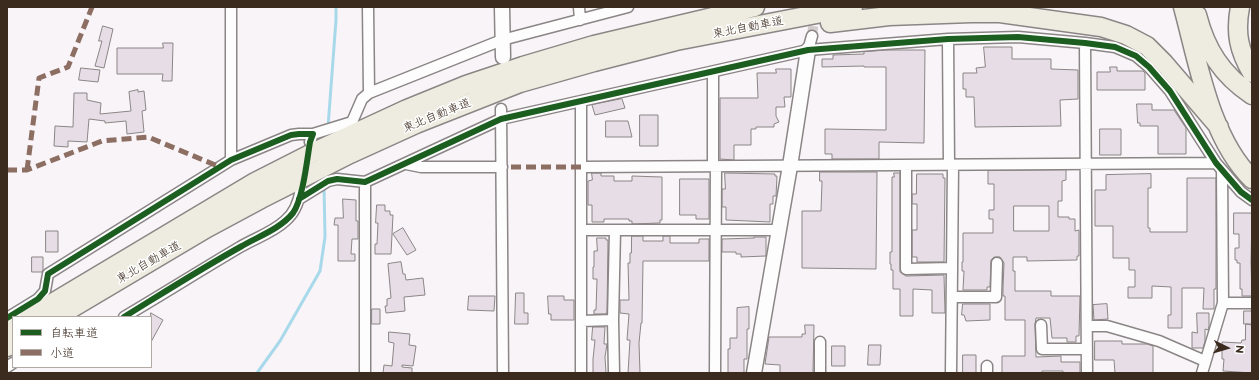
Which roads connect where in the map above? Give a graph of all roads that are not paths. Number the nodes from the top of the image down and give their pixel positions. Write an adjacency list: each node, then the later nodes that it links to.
1 (231, 7): 29 (street)
2 (368, 7): 22 (street)
3 (502, 7): 15 (street)
4 (580, 7): 12 (street)
5 (628, 7): 12 (street)
6 (718, 7): 18 (highway)
7 (755, 7): 18 (highway, 東北自動車道)
8 (853, 7): 18 (highway, 東北自動車道)
9 (1183, 7): 27 (highway)
10 (1195, 7): 23 (highway)
11 (1240, 7): 21 (highway)
12 (580, 20): 15 (street)
13 (812, 36): 17 (street)
14 (948, 39): 16 (street); 17 (street); 32 (street)
15 (502, 40): 19 (street); 22 (street)
16 (1085, 43): 31 (street); 37 (street)
17 (808, 50): 20 (street); 34 (street)
18 (594, 54): 27 (highway); 28 (highway, 東北自動車道); 41 (highway, 東北自動車道)
19 (503, 57)
20 (713, 72): 24 (street); 33 (street)
21 (1252, 73)
22 (369, 93): 28 (street)
23 (1252, 95)
24 (581, 101): 26 (street); 36 (street)
25 (501, 109): 26 (street)
26 (502, 119): 30 (street); 38 (street)
27 (1218, 127): 39 (highway)
28 (312, 143): 29 (street); 52 (highway, 東北自動車道)
29 (231, 160): 55 (street)
30 (406, 164): 38 (street); 40 (street)
31 (1086, 164): 32 (street); 37 (street); 59 (street)
32 (951, 165): 35 (street); 48 (street)
33 (714, 166): 34 (street); 36 (street); 44 (street)
34 (790, 166): 35 (street); 45 (street)
35 (906, 166): 48 (street)
36 (581, 167): 43 (street)
37 (1219, 167): 42 (street); 50 (street)
38 (502, 168): 64 (street)
39 (1252, 179)
40 (365, 182): 41 (street); 63 (street)
41 (303, 187): 52 (highway, 東北自動車道); 54 (street)
42 (1252, 200)
43 (581, 230): 46 (street); 57 (street)
44 (716, 230): 45 (street); 46 (street); 67 (street)
45 (778, 230): 68 (street)
46 (615, 231): 56 (street)
47 (997, 263): 49 (street)
48 (952, 268): 49 (street)
49 (952, 297): 70 (street)
50 (1223, 303): 51 (street); 62 (street)
51 (1252, 303)
52 (63, 308): 53 (highway, 東北自動車道)
53 (33, 316)
54 (126, 316)
55 (7, 318)
56 (613, 320): 57 (street); 66 (street)
57 (581, 321): 65 (street)
58 (1041, 325): 61 (street)
59 (1087, 326): 61 (street); 62 (street)
60 (820, 342): 69 (street)
61 (1087, 349): 71 (street)
62 (1205, 361): 72 (street)
63 (365, 373)
64 (503, 373)
65 (581, 373)
66 (614, 373)
67 (715, 373)
68 (754, 373)
69 (820, 373)
70 (951, 373)
71 (1087, 373)
72 (1202, 373)

